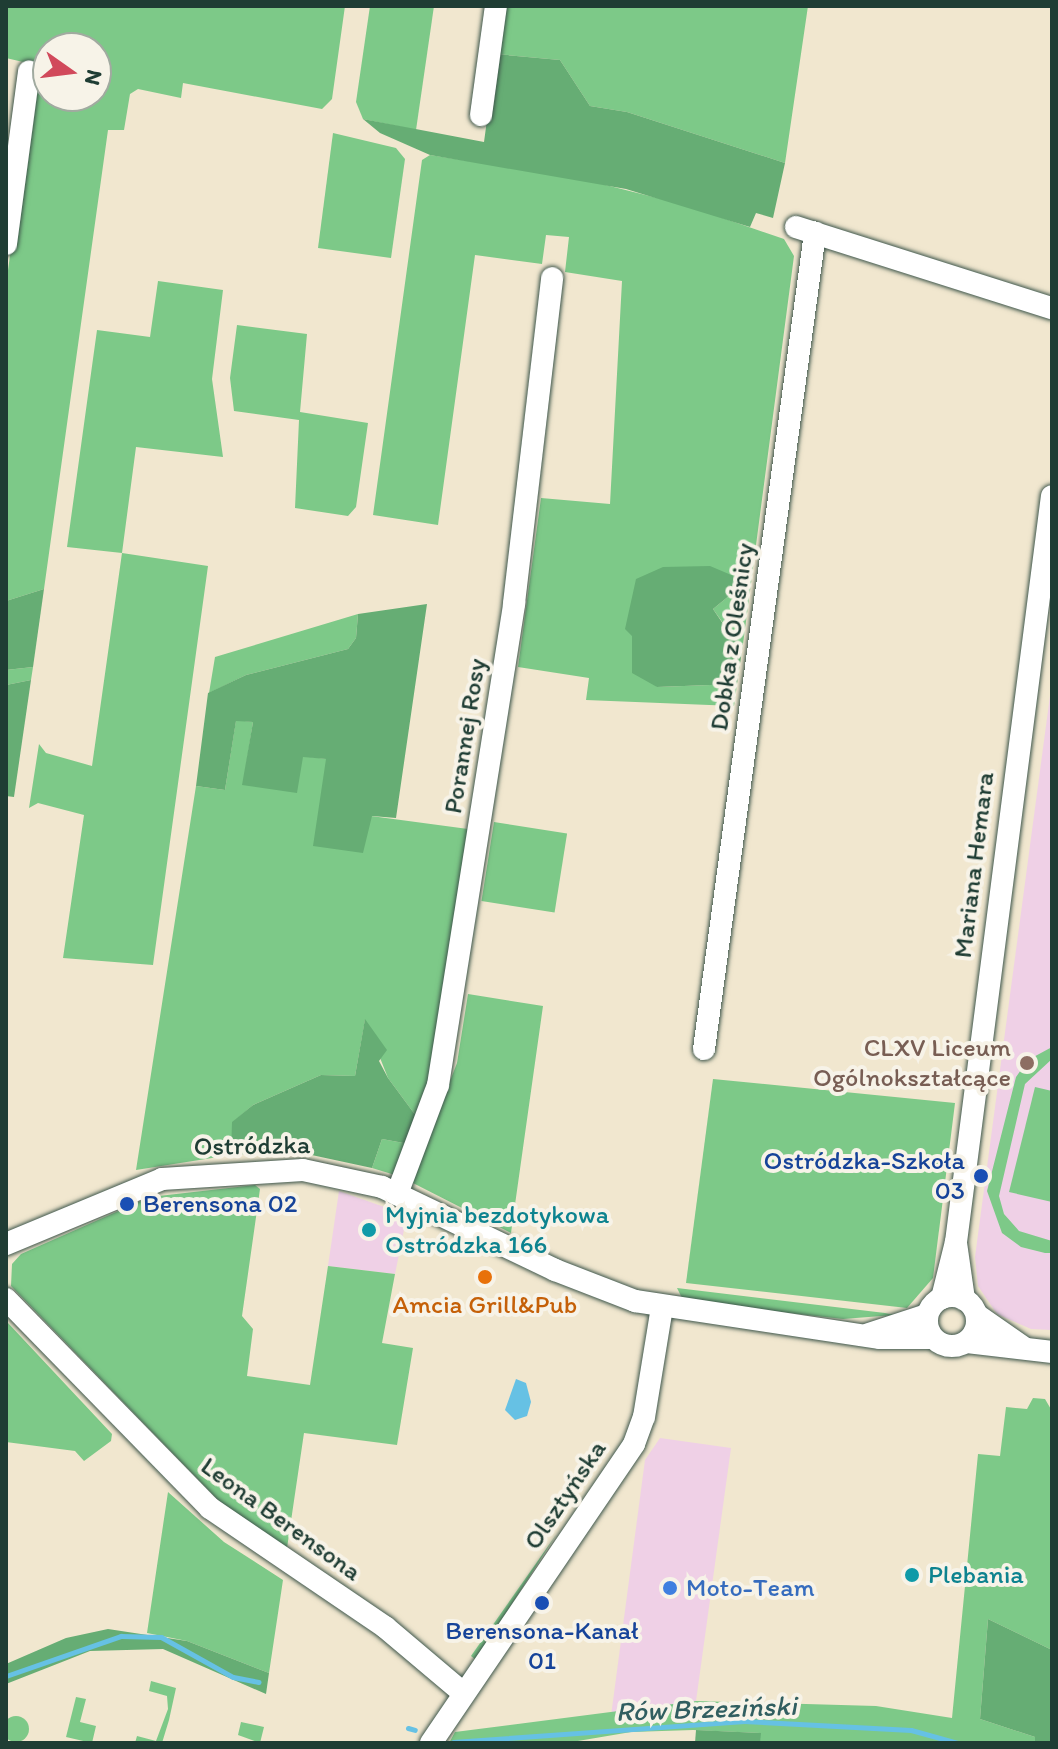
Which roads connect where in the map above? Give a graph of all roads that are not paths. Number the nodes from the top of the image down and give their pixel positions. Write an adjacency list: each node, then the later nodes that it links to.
1 (496, 6): 3 (street)
2 (29, 72): 4 (street)
3 (481, 115)
4 (6, 244)
5 (552, 278): 9 (street, Porannej Rosy)
6 (1052, 308): 8 (street, Dobka z Oleśnicy)
7 (1052, 496): 13 (street, Mariana Hemara)
8 (704, 1049)
9 (397, 1194): 10 (street, Ostródzka); 12 (street, Ostródzka)
10 (6, 1244)
11 (6, 1299): 19 (street, Leona Berensona)
12 (662, 1307): 14 (street, Ostródzka); 19 (street, Olsztyńska)
13 (952, 1307): 14 (street, Ostródzka); 15 (street); 16 (street, Mariana Hemara); 17 (street)
14 (869, 1334): 15 (street, Ostródzka)
15 (932, 1338): 16 (street, Ostródzka)
16 (967, 1342): 17 (street)
17 (1023, 1347): 18 (street)
18 (1052, 1352)
19 (462, 1692): 20 (street)
20 (431, 1743)

